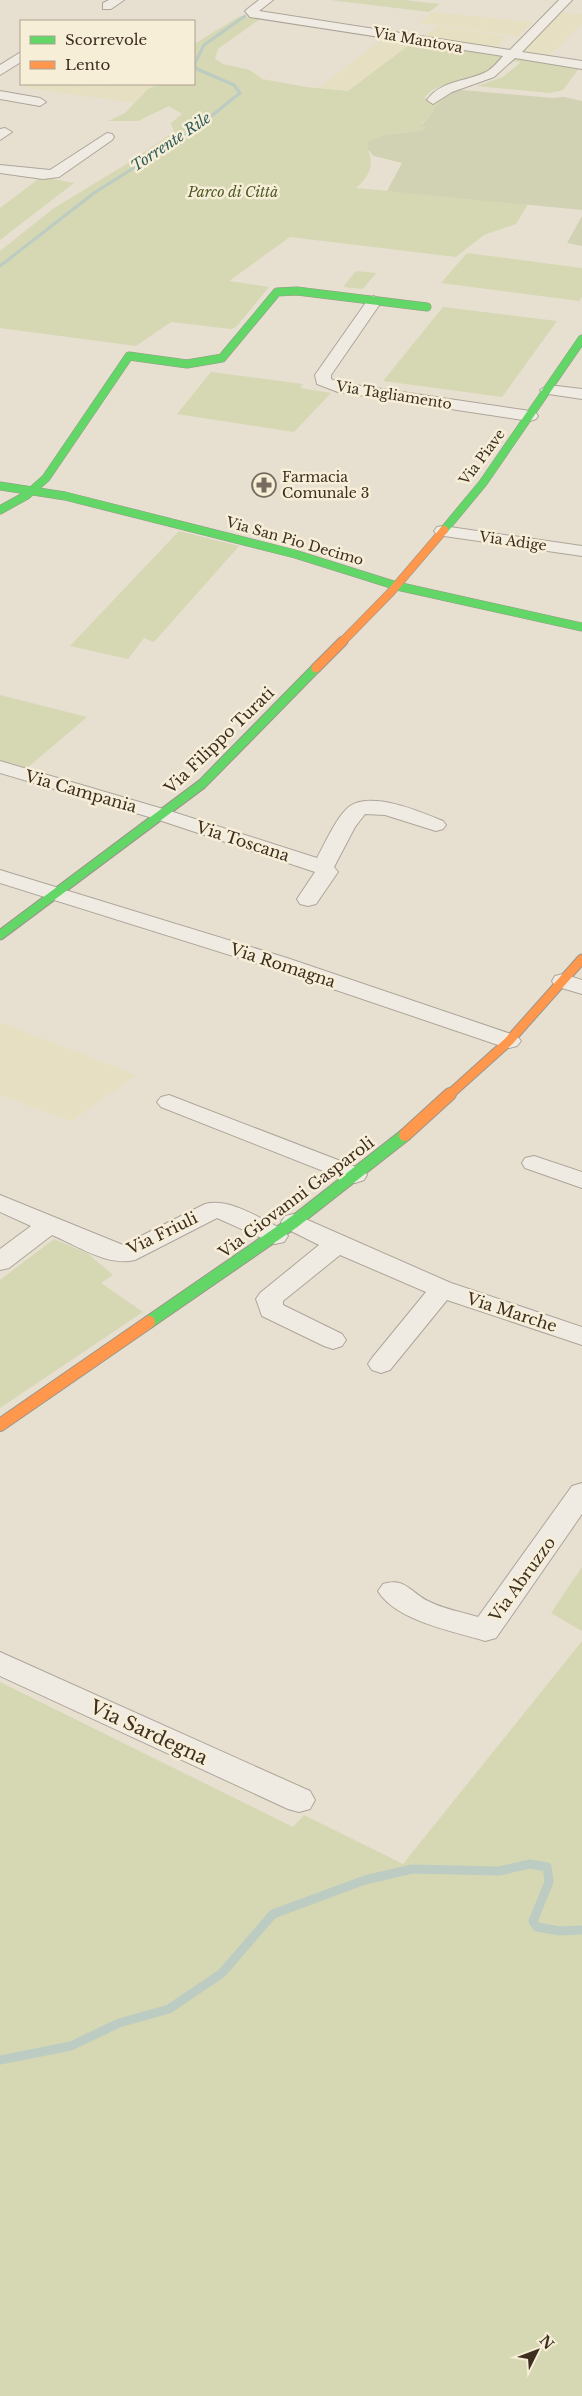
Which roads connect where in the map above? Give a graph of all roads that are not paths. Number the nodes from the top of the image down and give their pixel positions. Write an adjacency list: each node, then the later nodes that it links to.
1 (118, 0): 4 (street)
2 (267, 0): 7 (street, Via Mantova)
3 (566, 0): 7 (street)
4 (107, 6)
5 (7, 49): 6 (street)
6 (20, 51)
7 (511, 55): 9 (street, Via Mantova); 12 (street)
8 (20, 57): 10 (street)
9 (582, 65)
10 (0, 71)
11 (0, 96): 13 (street)
12 (433, 100)
13 (40, 102)
14 (107, 137): 15 (street)
15 (0, 169)
16 (374, 301): 17 (street); 21 (street, Via Tagliamento); 23 (street)
17 (427, 307)
18 (582, 339): 19 (street, Via Piave)
19 (548, 390): 20 (street); 21 (street, Via Piave)
20 (582, 394)
21 (530, 416): 25 (street, Via Piave)
22 (0, 486): 23 (street, Via San Pio Decimo)
23 (33, 491): 24 (street); 27 (street, Via San Pio Decimo)
24 (0, 510)
25 (443, 531): 26 (street, Via Adige); 27 (street, Via Piave)
26 (582, 551)
27 (397, 586): 28 (street, Via San Pio Decimo); 30 (street, Via Filippo Turati)
28 (582, 626)
29 (0, 767): 30 (street, Via Campania)
30 (163, 815): 32 (street, Via Toscana); 34 (street, Via Filippo Turati)
31 (436, 825): 32 (street)
32 (323, 867): 35 (street)
33 (0, 876): 34 (street, Via Romagna)
34 (56, 894): 36 (street, Via Filippo Turati); 39 (street, Via Romagna)
35 (308, 899)
36 (0, 935)
37 (582, 959): 38 (street, Via Giovanni Gasparoli)
38 (573, 984): 39 (street, Via Giovanni Gasparoli)
39 (509, 1041): 42 (street, Via Giovanni Gasparoli)
40 (169, 1102): 42 (street)
41 (534, 1163): 43 (street)
42 (355, 1175): 46 (street, Via Giovanni Gasparoli)
43 (582, 1180)
44 (0, 1203): 45 (street, Via Friuli)
45 (49, 1224): 46 (street, Via Friuli); 48 (street)
46 (284, 1229): 47 (street, Via Marche); 53 (street, Via Giovanni Gasparoli)
47 (337, 1244): 49 (street, Via Marche); 51 (street)
48 (0, 1262)
49 (442, 1289): 50 (street, Via Marche); 52 (street)
50 (582, 1336)
51 (333, 1340)
52 (380, 1364)
53 (0, 1425)
54 (582, 1493): 55 (street, Via Abruzzo)
55 (393, 1592)
56 (0, 1663): 57 (street, Via Sardegna)
57 (299, 1800)

